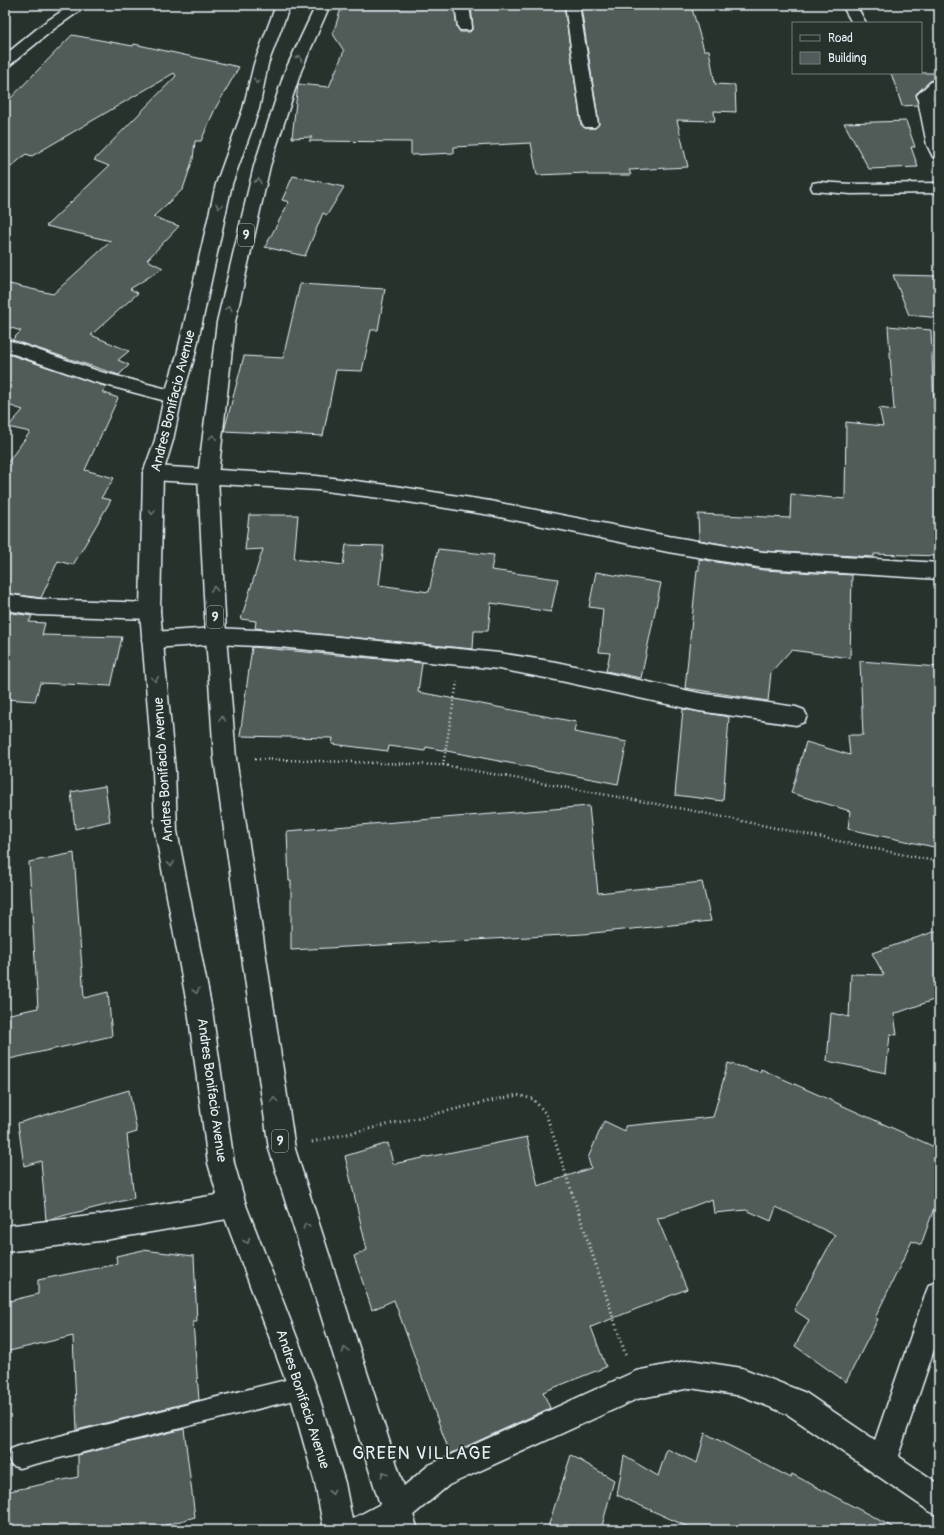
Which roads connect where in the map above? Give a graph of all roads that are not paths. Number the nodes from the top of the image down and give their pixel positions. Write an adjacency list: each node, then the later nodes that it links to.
1 (81, 5): 9 (main road)
2 (283, 5): 16 (main road, Andres Bonifacio Avenue, one-way to 16)
3 (323, 5): 18 (main road, 9, one-way to 3)
4 (462, 5): 8 (main road)
5 (572, 5): 11 (main road)
6 (849, 5): 7 (main road)
7 (858, 22)
8 (465, 27)
9 (5, 62)
10 (936, 85): 12 (main road)
11 (590, 124)
12 (939, 154)
13 (819, 187): 14 (main road)
14 (939, 188)
15 (5, 345): 16 (main road)
16 (173, 396): 17 (main road, Andres Bonifacio Avenue)
17 (153, 473): 18 (main road); 21 (main road, Andres Bonifacio Avenue, one-way to 21)
18 (208, 476): 19 (main road); 22 (main road, 9, one-way to 18)
19 (939, 571)
20 (5, 602): 21 (main road)
21 (150, 611): 23 (main road, Andres Bonifacio Avenue)
22 (216, 636): 23 (main road); 24 (main road); 32 (main road, 9, one-way to 22)
23 (152, 640): 25 (main road, Andres Bonifacio Avenue, one-way to 25)
24 (796, 716)
25 (233, 1205): 26 (main road); 28 (main road, Andres Bonifacio Avenue, one-way to 28)
26 (5, 1239)
27 (939, 1295): 30 (main road)
28 (302, 1387): 29 (lane); 33 (main road, Andres Bonifacio Avenue, one-way to 33)
29 (19, 1457)
30 (882, 1460): 31 (main road); 32 (main road)
31 (939, 1500)
32 (400, 1520): 34 (main road)
33 (339, 1530)
34 (360, 1530)

